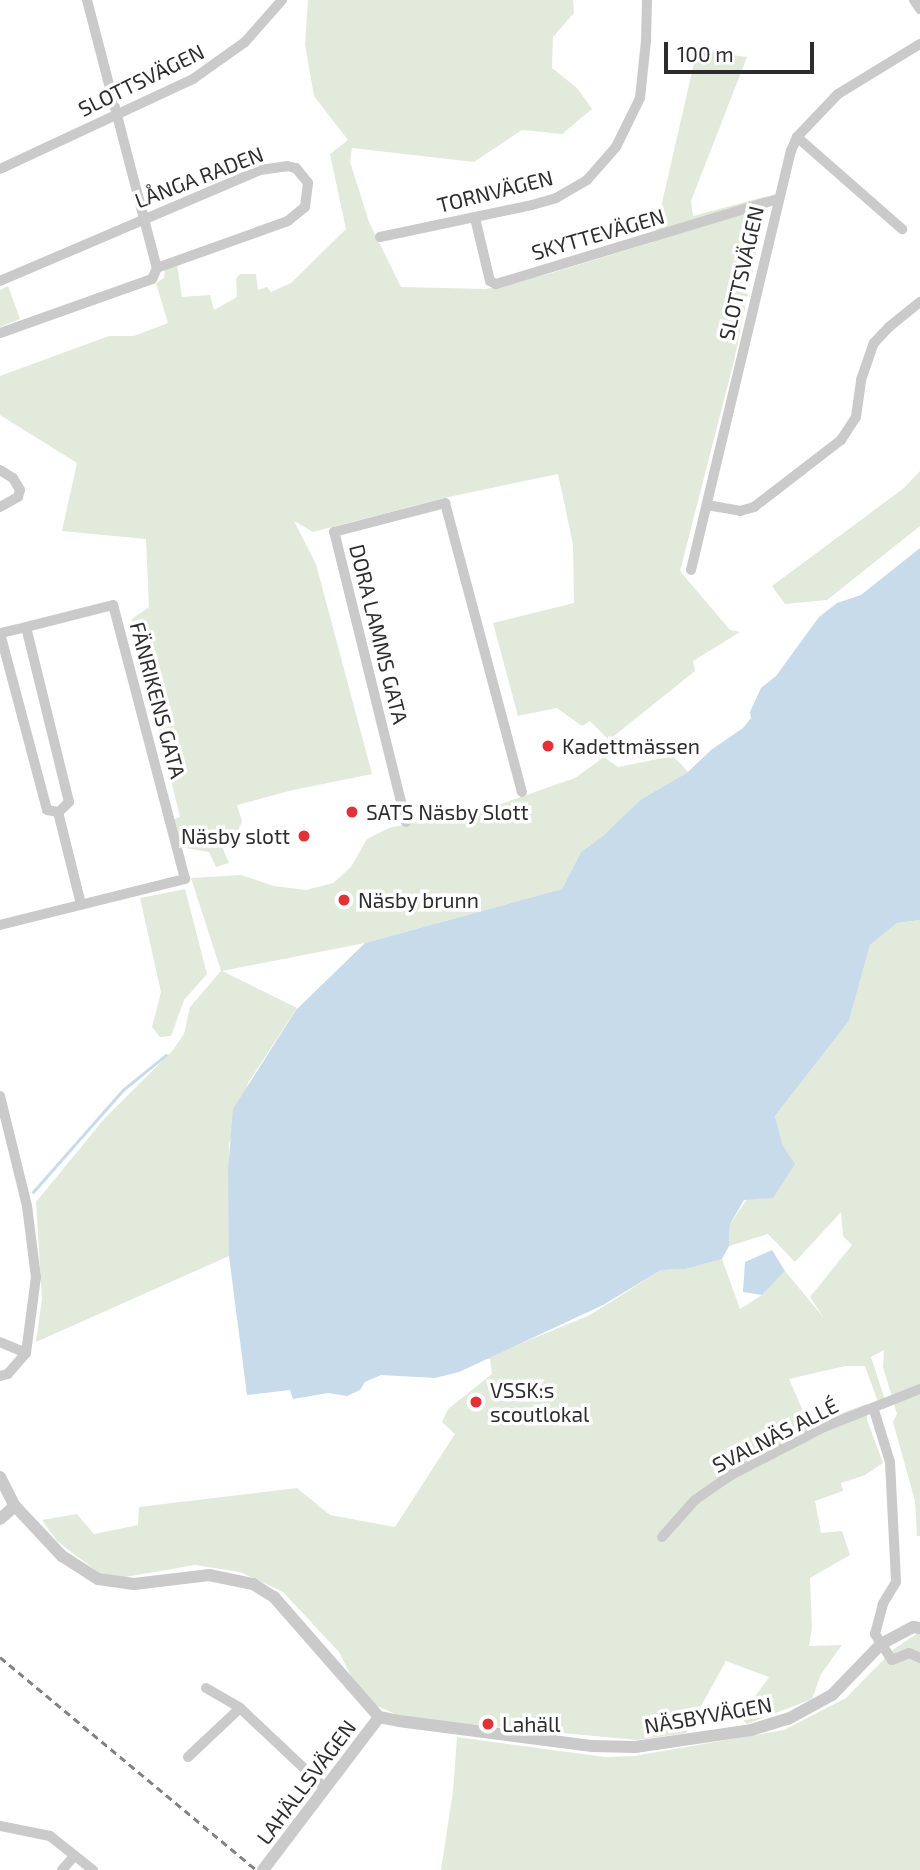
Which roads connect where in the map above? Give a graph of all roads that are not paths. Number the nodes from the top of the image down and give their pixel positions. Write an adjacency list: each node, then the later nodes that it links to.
1 (87, 0): 7 (street)
2 (282, 0): 7 (street, SLOTTSVÄGEN)
3 (646, 0): 11 (street, TORNVÄGEN)
4 (914, 0): 5 (street)
5 (920, 9)
6 (920, 44): 8 (street, SLOTTSVÄGEN)
7 (117, 115): 9 (street, SLOTTSVÄGEN); 12 (street)
8 (797, 137): 10 (street, SLOTTSVÄGEN); 13 (street)
9 (0, 169)
10 (778, 199): 11 (street, SKYTTEVÄGEN); 20 (street, SLOTTSVÄGEN)
11 (475, 218): 14 (street, TORNVÄGEN)
12 (143, 219): 15 (street); 15 (street, LÅNGA RADEN); 16 (street, LÅNGA RADEN)
13 (902, 229)
14 (380, 237)
15 (157, 268): 18 (street, LÅNGA RADEN)
16 (0, 281)
17 (920, 302): 20 (street)
18 (0, 332)
19 (0, 470): 21 (street)
20 (707, 505): 22 (street, SLOTTSVÄGEN)
21 (0, 507)
22 (691, 570)
23 (26, 627): 24 (street); 26 (street); 28 (street, FÄNRIKENS GATA)
24 (1, 633): 26 (street)
25 (522, 792): 27 (street, DORA LAMMS GATA)
26 (58, 813): 28 (street)
27 (406, 822)
28 (81, 905): 29 (street)
29 (0, 925)
30 (0, 1096): 32 (street)
31 (0, 1342): 32 (street)
32 (26, 1353): 33 (street)
33 (0, 1376)
34 (920, 1389): 35 (street, SVALNÄS ALLÉ)
35 (874, 1410): 39 (street, SVALNÄS ALLÉ); 41 (street)
36 (0, 1477): 37 (street)
37 (15, 1506): 38 (street); 45 (street)
38 (0, 1519)
39 (662, 1537)
40 (920, 1628): 41 (street, NÄSBYVÄGEN)
41 (881, 1644): 42 (street); 45 (street, NÄSBYVÄGEN)
42 (920, 1658)
43 (206, 1688): 44 (street)
44 (240, 1708): 46 (street); 47 (street)
45 (379, 1717): 47 (street, LAHÄLLSVÄGEN)
46 (188, 1757)
47 (325, 1788): 52 (street, LAHÄLLSVÄGEN)
48 (0, 1826): 49 (street)
49 (74, 1856): 50 (street); 51 (street)
50 (62, 1870)
51 (93, 1870)
52 (263, 1870)

